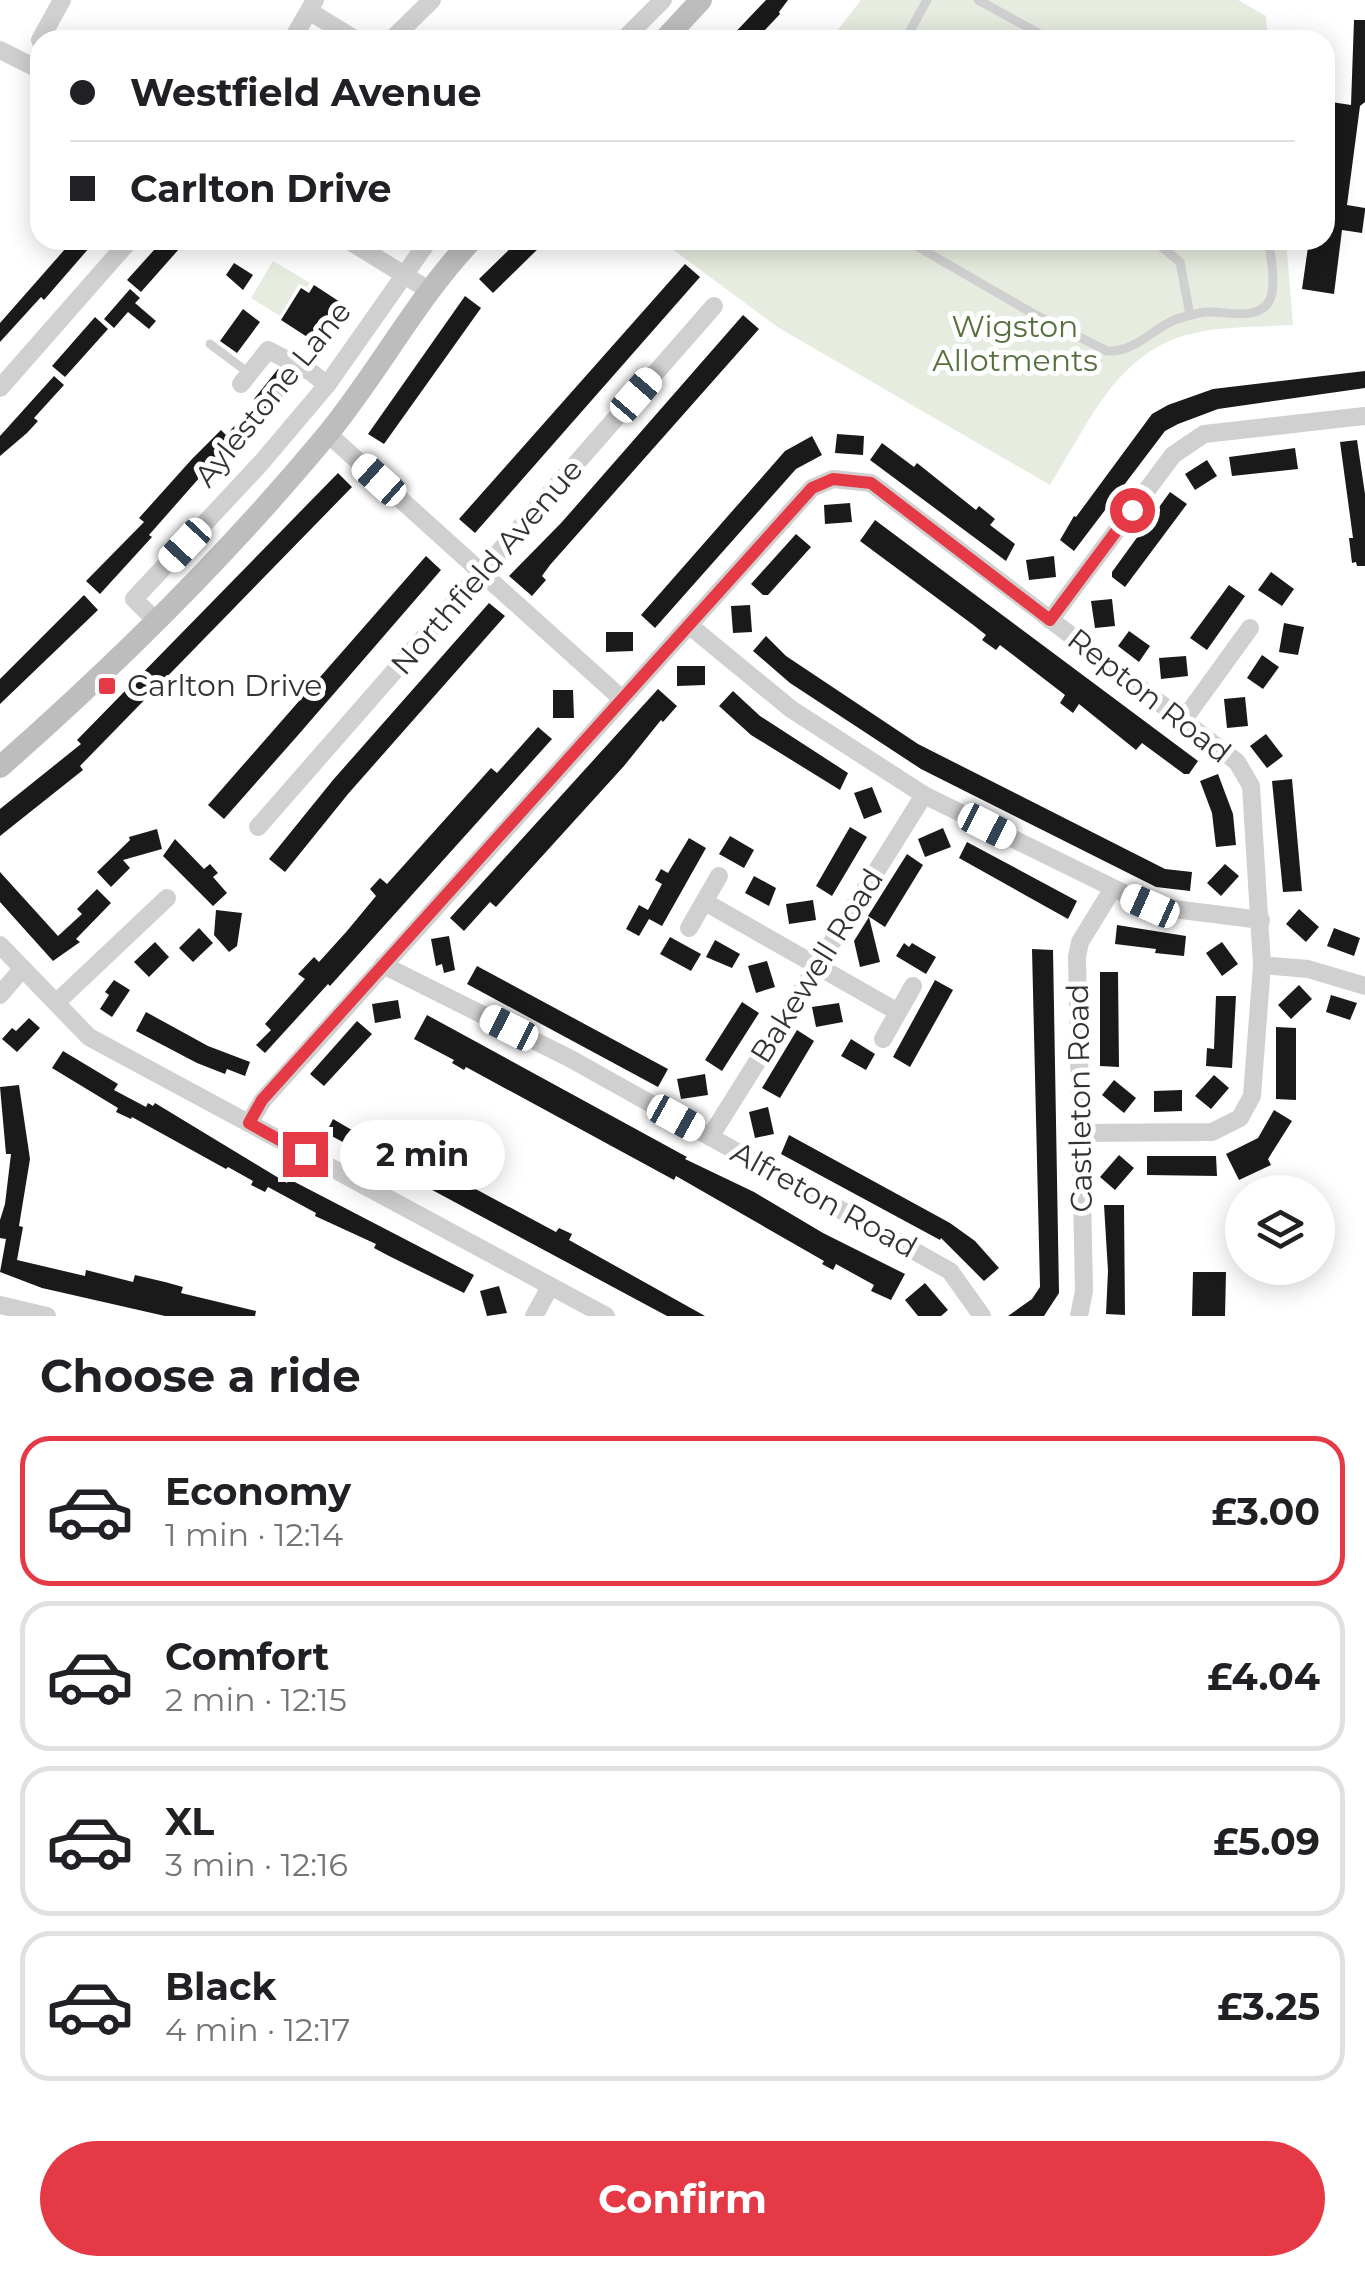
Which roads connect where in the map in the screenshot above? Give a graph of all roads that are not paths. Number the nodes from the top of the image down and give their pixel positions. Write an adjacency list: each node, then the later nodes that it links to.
1 (62, 0): 8 (street)
2 (432, 0): 11 (street)
3 (663, 0): 12 (street)
4 (701, 0): 13 (main road)
5 (927, 0): 14 (lane)
6 (978, 0): 15 (lane)
7 (312, 5): 9 (street); 10 (street)
8 (46, 30)
9 (298, 30)
10 (343, 30)
11 (401, 30)
12 (633, 30)
13 (673, 30)
14 (910, 30)
15 (1033, 30)
16 (1, 52): 17 (street)
17 (30, 65)
18 (121, 250): 32 (street)
19 (364, 250): 25 (street)
20 (423, 250): 25 (street, Aylestone Lane)
21 (464, 250): 26 (main road, Aylestone Lane)
22 (924, 250): 28 (lane)
23 (1165, 250): 28 (lane)
24 (1270, 250): 28 (lane)
25 (406, 276): 26 (street); 31 (street, Aylestone Lane)
26 (430, 291): 34 (main road, Aylestone Lane)
27 (714, 306): 35 (street, Northfield Avenue)
28 (1190, 315)
29 (210, 344): 30 (lane)
30 (245, 379): 31 (street)
31 (327, 385): 37 (street, Aylestone Lane)
32 (0, 388)
33 (1365, 416): 36 (street)
34 (328, 434): 35 (street); 37 (main road, Aylestone Lane)
35 (482, 573): 40 (street); 44 (street, Northfield Avenue)
36 (1050, 620): 38 (street, Repton Road); 41 (street, Repton Road)
37 (156, 621): 42 (main road, Aylestone Lane)
38 (690, 626): 40 (street, Repton Road); 43 (street)
39 (1250, 628): 41 (street)
40 (622, 699): 52 (street, Repton Road)
41 (1182, 722): 49 (street, Repton Road)
42 (0, 767)
43 (924, 795): 46 (street); 54 (street, Bakewell Road)
44 (258, 827)
45 (720, 876): 48 (street)
46 (1112, 890): 49 (street); 63 (street, Castleton Road)
47 (167, 898): 59 (street)
48 (704, 902): 50 (street); 54 (street)
49 (1261, 920): 53 (street, Repton Road)
50 (689, 928)
51 (0, 945): 55 (street)
52 (383, 965): 62 (street, Repton Road); 64 (street, Alfreton Road)
53 (1262, 965): 57 (street); 63 (street, Repton Road)
54 (817, 966): 60 (street); 64 (street, Bakewell Road)
55 (22, 969): 58 (street); 59 (street)
56 (913, 986): 60 (street)
57 (1365, 986)
58 (0, 996)
59 (57, 1002): 62 (street)
60 (898, 1012): 61 (street)
61 (882, 1039)
62 (249, 1123): 65 (street)
63 (1081, 1133): 71 (street, Castleton Road)
64 (710, 1137): 70 (street, Alfreton Road)
65 (550, 1287): 68 (street); 69 (street)
66 (0, 1305): 67 (street)
67 (47, 1316)
68 (534, 1316)
69 (606, 1316)
70 (982, 1316)
71 (1079, 1316)

